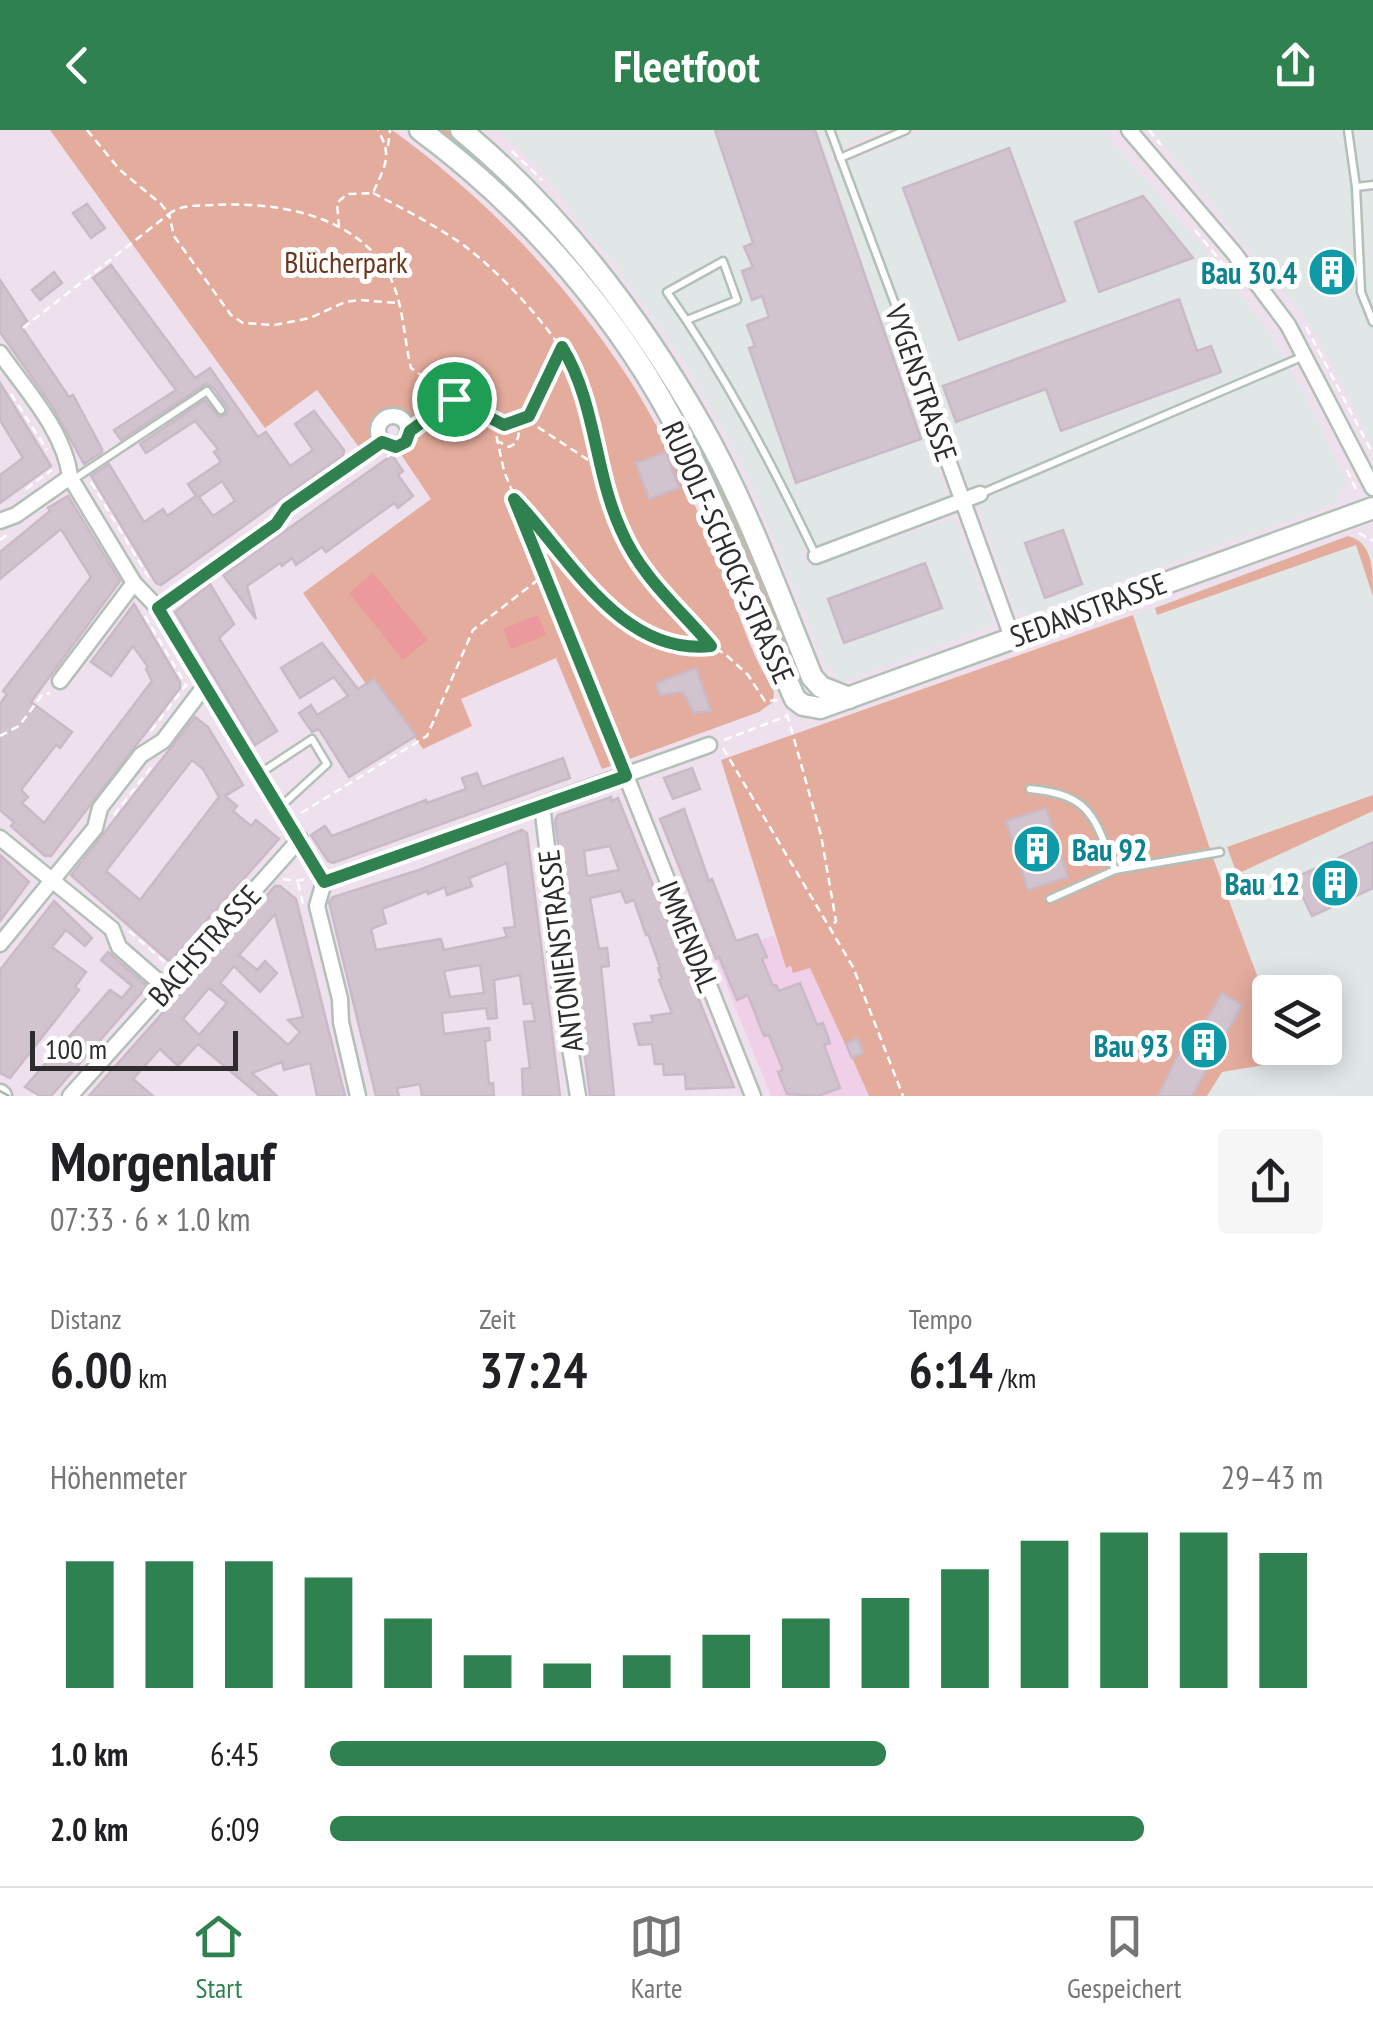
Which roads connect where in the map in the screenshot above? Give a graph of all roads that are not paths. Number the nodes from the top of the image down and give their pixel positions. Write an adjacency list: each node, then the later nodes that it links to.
1 (420, 130): 30 (main road, RUDOLF-SCHOCK-STRASSE)
2 (461, 130): 29 (main road, RUDOLF-SCHOCK-STRASSE)
3 (830, 130): 7 (lane, VYGENSTRASSE)
4 (906, 130): 7 (lane)
5 (1129, 130): 13 (street)
6 (1348, 130): 9 (lane)
7 (840, 158): 16 (lane, VYGENSTRASSE)
8 (1373, 185): 9 (lane)
9 (1356, 188): 11 (lane)
10 (687, 320): 10 (lane); 23 (lane)
11 (1373, 322)
12 (0, 353): 17 (street)
13 (1305, 355): 18 (street); 19 (lane)
14 (221, 410): 17 (lane)
15 (377, 445): 15 (street); 25 (street)
16 (945, 452): 20 (street, VYGENSTRASSE)
17 (76, 476): 22 (street); 24 (street)
18 (1373, 488)
19 (980, 494): 20 (street)
20 (963, 502): 23 (street); 26 (street, VYGENSTRASSE)
21 (1367, 503): 26 (main road, SEDANSTRASSE)
22 (0, 521)
23 (816, 556)
24 (141, 580): 25 (street); 27 (street)
25 (158, 608): 28 (street)
26 (1012, 637): 29 (main road, SEDANSTRASSE)
27 (56, 687)
28 (199, 692): 32 (street); 41 (street)
29 (849, 698): 30 (main road, SEDANSTRASSE)
30 (803, 705)
31 (709, 745): 33 (street)
32 (257, 775): 36 (street); 36 (lane)
33 (626, 776): 35 (street); 49 (street, IMMENDAL)
34 (1030, 789): 40 (lane)
35 (542, 806): 42 (street); 48 (street, ANTONIENSTRASSE)
36 (278, 808): 38 (street)
37 (0, 838): 41 (street)
38 (300, 839): 42 (street); 45 (street, BACHSTRASSE)
39 (1220, 852): 40 (lane)
40 (1115, 870): 43 (lane)
41 (52, 882): 44 (street); 45 (street)
42 (324, 882): 47 (street)
43 (1050, 899)
44 (0, 944)
45 (166, 988): 46 (street, BACHSTRASSE)
46 (70, 1096)
47 (358, 1096)
48 (578, 1096)
49 (752, 1096)

